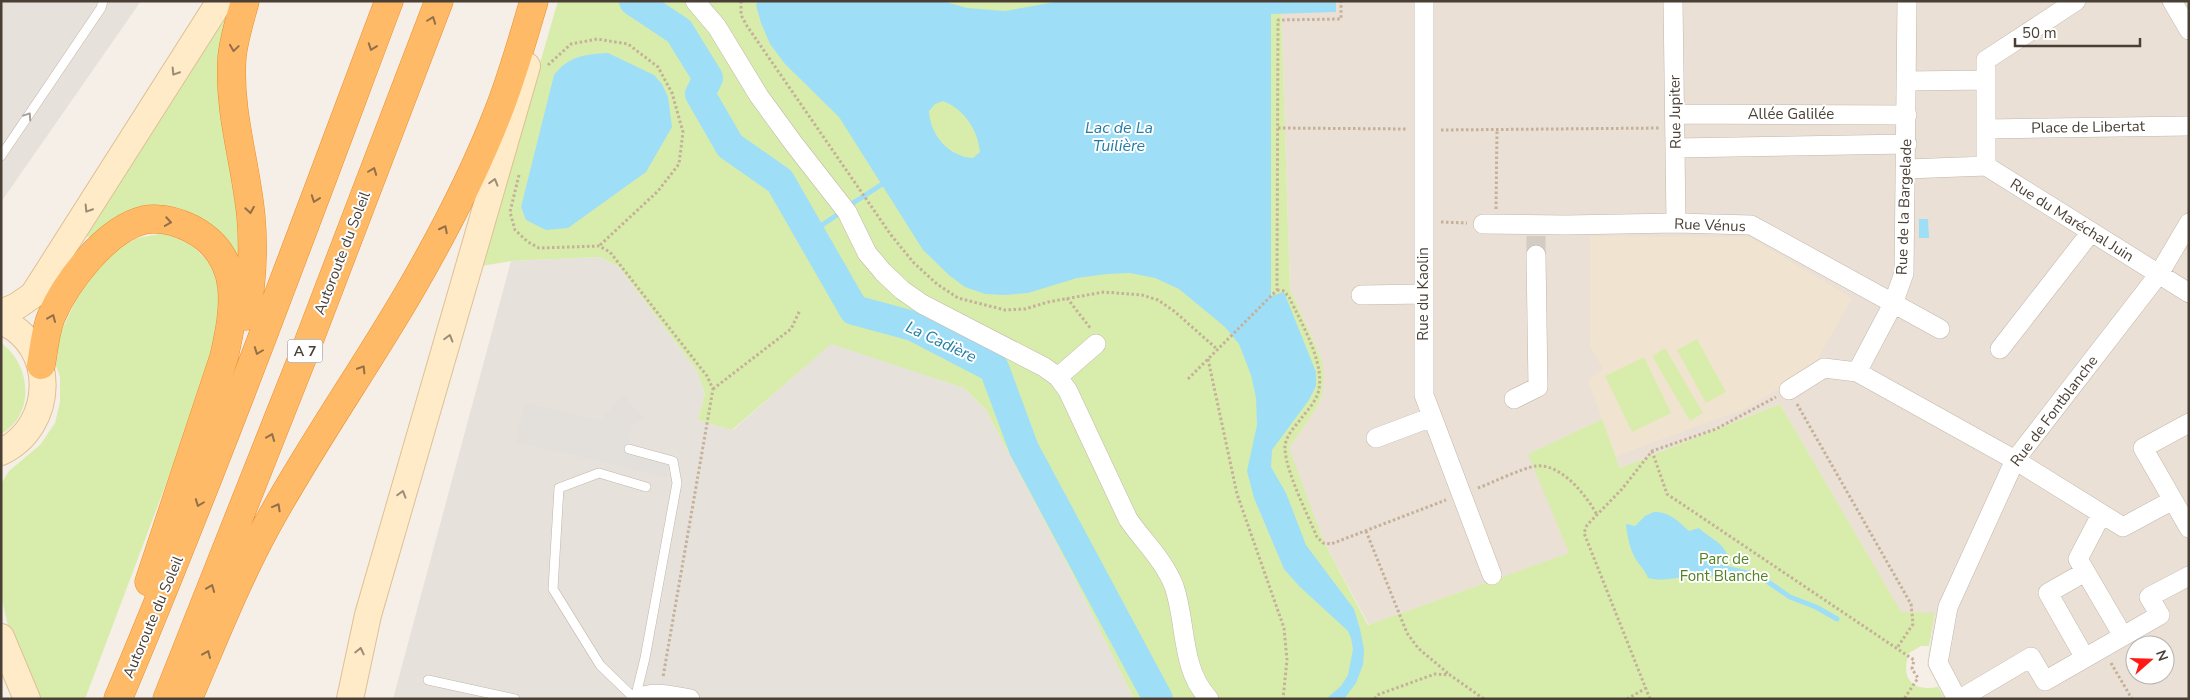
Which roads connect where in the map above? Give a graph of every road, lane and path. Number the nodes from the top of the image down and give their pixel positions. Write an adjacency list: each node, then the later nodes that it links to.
1 (102, 1): 29 (lane, one-way to 1)
2 (220, 1): 48 (main road, one-way to 48)
3 (245, 1): 76 (highway, one-way to 76)
4 (389, 1): 93 (highway, Autoroute du Soleil, one-way to 93)
5 (439, 1): 94 (highway, Autoroute du Soleil / A 7, one-way to 5)
6 (534, 1): 95 (highway, one-way to 6)
7 (545, 1): 96 (main road, one-way to 7)
8 (695, 1): 57 (street)
9 (741, 1): 45 (path)
10 (1341, 1): 23 (path)
11 (1424, 1): 26 (street, Rue du Kaolin)
12 (1673, 1): 21 (street, Rue Jupiter)
13 (1907, 1): 19 (street, Rue de la Bargelade)
14 (2076, 1): 18 (street)
15 (2172, 1): 16 (street)
16 (2189, 30)
17 (546, 72): 39 (path)
18 (1986, 80): 19 (street); 25 (street)
19 (1907, 81): 20 (street, Rue de la Bargelade)
20 (1907, 115): 21 (street, Allée Galilée); 27 (street, Rue de la Bargelade)
21 (1675, 121): 24 (path); 28 (street, Rue Jupiter)
22 (2189, 126): 25 (street, Place de Libertat)
23 (1278, 128): 26 (path); 41 (path)
24 (1497, 129): 26 (path); 36 (path)
25 (1987, 129): 30 (street)
26 (1422, 130): 33 (street, Rue du Kaolin)
27 (1907, 144): 28 (street, Allée Galilée); 31 (street, Rue de la Bargelade)
28 (1676, 148): 34 (street, Rue Jupiter)
29 (1, 156)
30 (1986, 166): 31 (street); 37 (street, Rue du Maréchal Juin)
31 (1907, 169): 46 (street, Rue de la Bargelade)
32 (520, 174): 39 (path)
33 (1423, 222): 36 (path); 43 (street, Rue du Kaolin)
34 (1676, 223): 38 (street, Rue Vénus); 46 (street, Rue Vénus)
35 (2189, 223): 40 (street, Rue de Fontblanche)
36 (1490, 224): 38 (street, Rue Vénus)
37 (2091, 232): 40 (street, Rue du Maréchal Juin); 53 (street)
38 (1536, 239): 61 (street)
39 (599, 246): 59 (path)
40 (2159, 274): 42 (street, Rue du Maréchal Juin); 68 (street, Rue de Fontblanche)
41 (1277, 290): 52 (path); 75 (path)
42 (2189, 293)
43 (1423, 294): 44 (street); 62 (street, Rue du Kaolin)
44 (1361, 295)
45 (1067, 298): 51 (path); 52 (path)
46 (1893, 304): 50 (street, Rue Vénus); 56 (street, Rue de la Bargelade)
47 (800, 310): 59 (path)
48 (1, 313)
49 (1, 321): 55 (main road)
50 (1940, 329)
51 (1096, 344): 57 (street)
52 (1218, 349): 54 (path)
53 (2000, 349)
54 (1208, 359): 58 (path); 101 (path)
55 (41, 365): 67 (main road); 76 (highway, one-way to 76)
56 (1857, 372): 60 (street); 68 (street)
57 (1058, 377): 100 (street)
58 (1188, 379)
59 (713, 389): 89 (path)
60 (1789, 390): 66 (path); 82 (path)
61 (1514, 399)
62 (1432, 417): 64 (street); 70 (street, Rue du Kaolin)
63 (2189, 423): 71 (street)
64 (1376, 438)
65 (629, 449): 98 (lane)
66 (1652, 451): 72 (path); 82 (path)
67 (2, 453)
68 (2015, 460): 73 (street); 107 (street, Rue de Fontblanche)
69 (646, 487): 98 (lane)
70 (1462, 494): 72 (path); 75 (path); 78 (street, Rue du Kaolin)
71 (2173, 500): 73 (street); 74 (street)
72 (1597, 515): 88 (path)
73 (2101, 515): 77 (street)
74 (2189, 528)
75 (1366, 531): 86 (path)
76 (159, 554): 92 (highway)
77 (2085, 572): 80 (street); 84 (street)
78 (1492, 575)
79 (2189, 576): 80 (street)
80 (2123, 636): 83 (street)
81 (1, 637): 91 (main road)
82 (1897, 648): 106 (path)
83 (2102, 648): 84 (street); 108 (path)
84 (2085, 658): 107 (street)
85 (1, 674): 90 (main road)
86 (1450, 675): 102 (path); 103 (path)
87 (428, 680): 97 (lane)
88 (1646, 688): 104 (path); 105 (path)
89 (660, 693): 98 (street); 99 (street)
90 (15, 699)
91 (27, 699)
92 (110, 699)
93 (118, 699)
94 (167, 699)
95 (188, 699)
96 (350, 699)
97 (515, 699)
98 (635, 699)
99 (690, 699)
100 (1209, 699)
101 (1283, 699)
102 (1375, 699)
103 (1484, 699)
104 (1627, 699)
105 (1650, 699)
106 (1904, 699)
107 (1958, 699)
108 (2132, 699)

